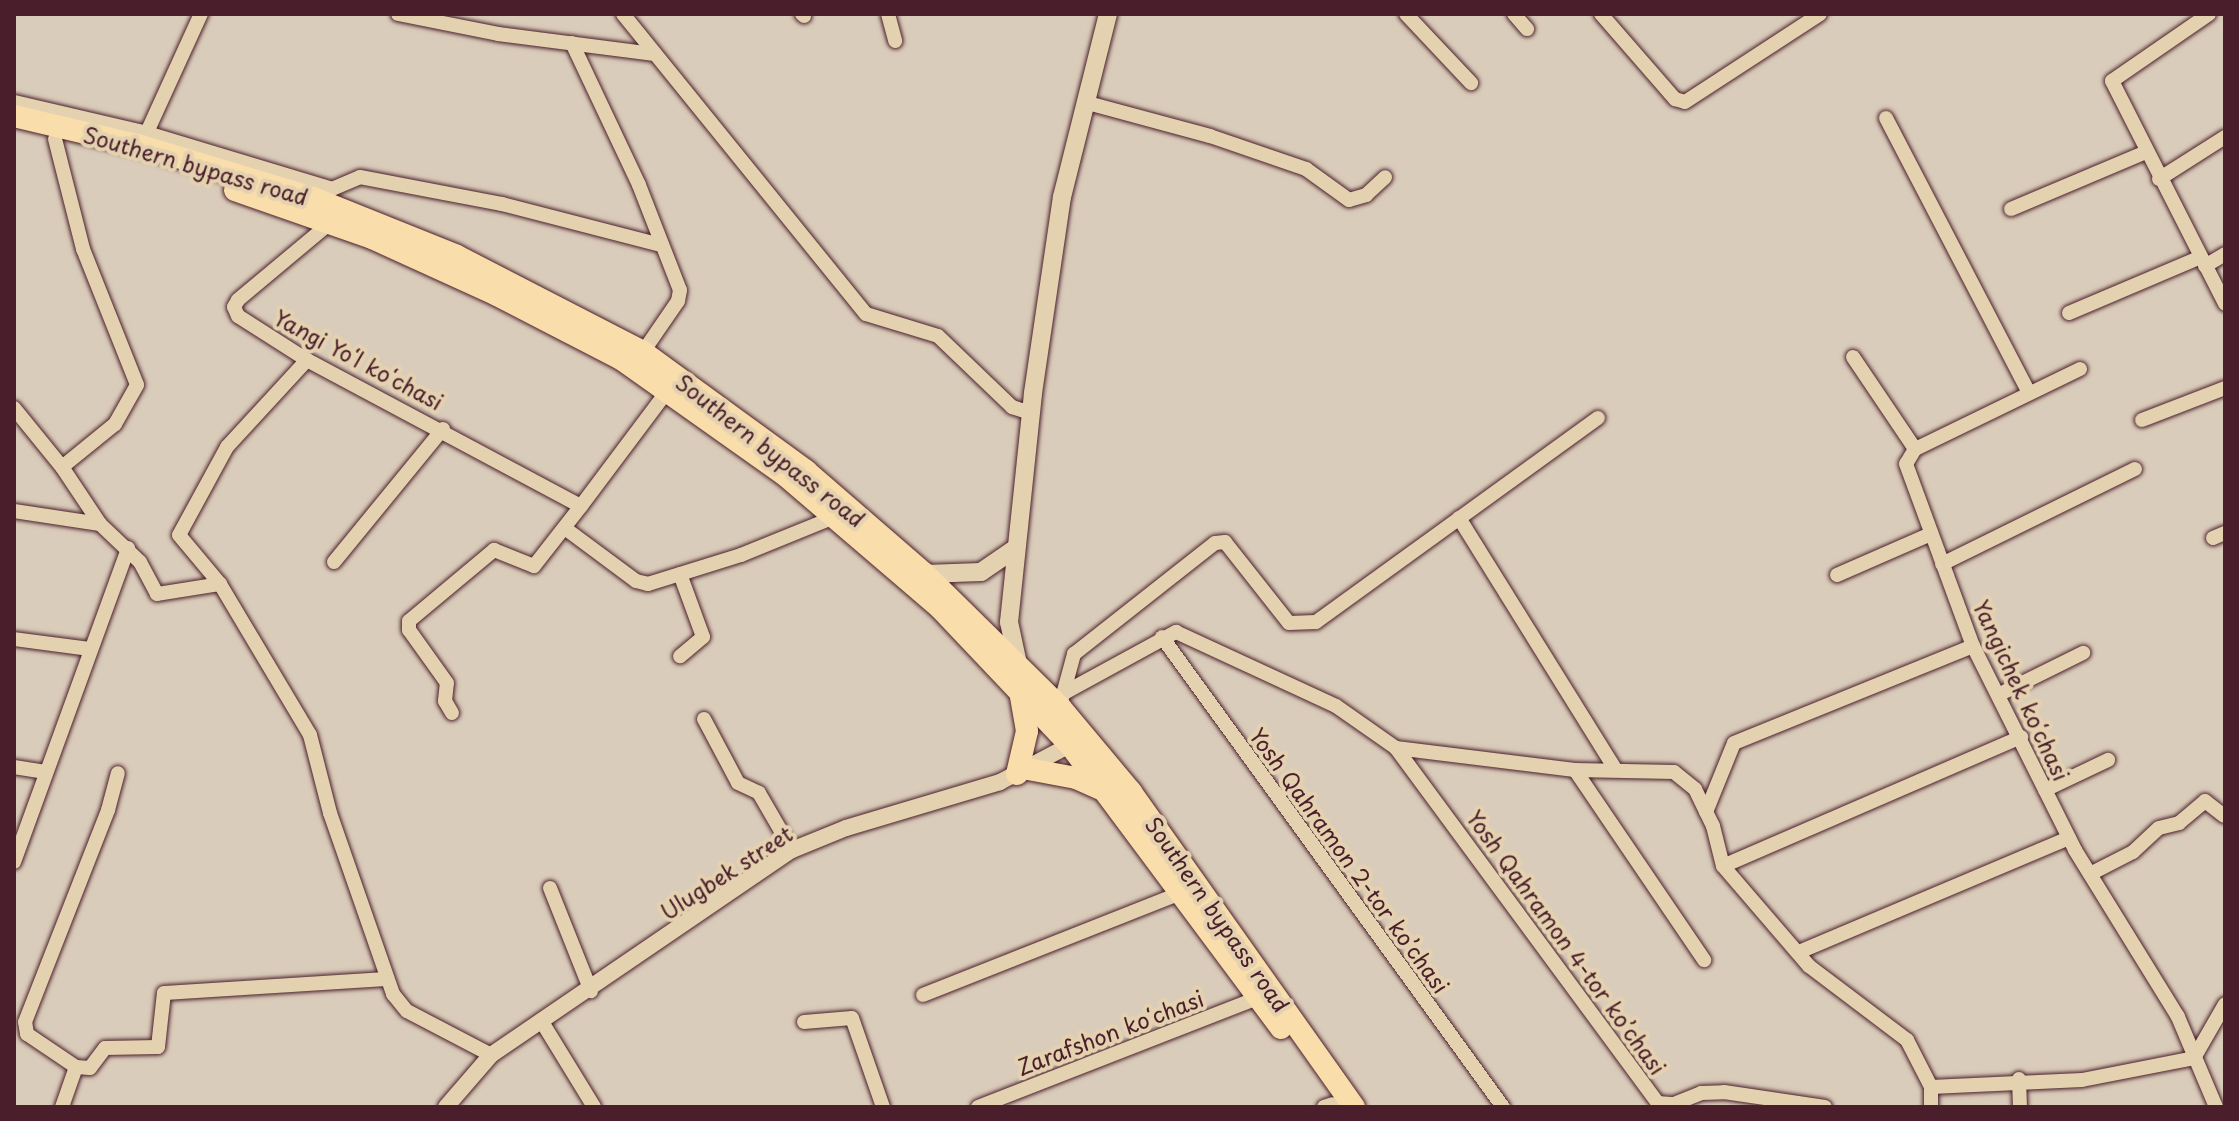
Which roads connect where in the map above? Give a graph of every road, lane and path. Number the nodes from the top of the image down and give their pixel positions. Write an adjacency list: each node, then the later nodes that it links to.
1 (201, 14): 23 (street)
2 (398, 14): 13 (street)
3 (623, 14): 14 (street)
4 (888, 14): 12 (street)
5 (1108, 14): 17 (main road)
6 (1406, 14): 15 (street)
7 (1514, 14): 11 (street)
8 (1601, 14): 9 (street)
9 (1820, 14)
10 (2209, 14): 24 (street)
11 (1527, 29)
12 (895, 41)
13 (572, 43): 14 (street); 29 (street)
14 (655, 54): 42 (street)
15 (1471, 83)
16 (14, 102): 23 (street)
17 (1084, 102): 25 (street); 42 (main road)
18 (14, 116): 23 (highway, Southern bypass road)
19 (1886, 118): 40 (street)
20 (14, 130): 22 (highway, Southern bypass road)
21 (2225, 137): 26 (street)
22 (55, 139): 28 (highway, Southern bypass road); 47 (street)
23 (144, 140): 29 (street); 34 (highway, Southern bypass road)
24 (2146, 152): 26 (street); 27 (street)
25 (1385, 177)
26 (2159, 179): 31 (street)
27 (2011, 209)
28 (330, 223): 36 (street, Yangi Yoʻl koʻchasi); 39 (highway, Southern bypass road)
29 (660, 245): 34 (street)
30 (2225, 254): 31 (street)
31 (2203, 262): 32 (street); 33 (street)
32 (2225, 304)
33 (2069, 313)
34 (643, 352): 61 (highway, Southern bypass road)
35 (1853, 357): 46 (street)
36 (307, 360): 45 (street, Yangi Yoʻl koʻchasi); 63 (street)
37 (2080, 369): 40 (street)
38 (2225, 388): 44 (street)
39 (668, 390): 49 (street); 51 (highway, Southern bypass road)
40 (2029, 393): 46 (street)
41 (14, 407): 47 (street)
42 (1030, 413): 57 (main road)
43 (1598, 418): 52 (street)
44 (2142, 420)
45 (443, 429): 49 (street, Yangi Yoʻl koʻchasi); 58 (street)
46 (1915, 449): 55 (street, Yangichek koʻchasi)
47 (62, 467): 53 (street)
48 (2135, 469): 59 (street)
49 (581, 506): 54 (street)
50 (14, 511): 53 (street)
51 (832, 518): 60 (street); 71 (highway, Southern bypass road)
52 (1459, 518): 73 (street); 81 (street)
53 (100, 524): 56 (street)
54 (566, 529): 60 (street); 74 (street)
55 (1931, 534): 59 (street, Yangichek koʻchasi); 62 (street)
56 (128, 548): 63 (street); 67 (street)
57 (1016, 548): 61 (main road); 70 (main road)
58 (334, 562)
59 (1942, 564): 66 (street, Yangichek koʻchasi)
60 (680, 574): 69 (street)
61 (925, 574): 70 (highway, Southern bypass road)
62 (1837, 575)
63 (220, 584): 99 (street)
64 (1162, 637): 73 (street); 78 (street); 119 (street, Yosh Qahramon 2-tor koʼchasi)
65 (14, 639): 67 (street)
66 (1973, 646): 72 (street, Yangichek koʻchasi); 88 (street)
67 (90, 649): 83 (street)
68 (2083, 653): 72 (street)
69 (680, 656)
70 (1018, 664): 73 (highway, Southern bypass road)
71 (1020, 691): 77 (highway, Southern bypass road); 84 (highway)
72 (2000, 694): 76 (street, Yangichek koʻchasi)
73 (1062, 700): 113 (highway, Southern bypass road)
74 (452, 713)
75 (704, 719): 91 (street)
76 (2021, 737): 86 (street, Yangichek koʻchasi); 93 (street)
77 (1070, 745): 84 (street, Ulugbek street); 87 (highway, Southern bypass road)
78 (1396, 748): 82 (street); 112 (street, Yosh Qahramon 4-tor koʼchasi)
79 (2108, 760): 86 (street)
80 (14, 767): 83 (street)
81 (1614, 767): 82 (street); 88 (street)
82 (1575, 770): 98 (street)
83 (46, 772): 92 (street)
84 (1022, 772): 87 (highway); 91 (street, Ulugbek street)
85 (118, 773): 108 (street)
86 (2045, 790): 90 (street, Yangichek koʻchasi)
87 (1108, 792): 96 (highway, Southern bypass road)
88 (1706, 812): 93 (street)
89 (2224, 816): 94 (street)
90 (2069, 838): 94 (street, Yangichek koʻchasi); 97 (street)
91 (792, 850): 100 (street, Ulugbek street)
92 (14, 862)
93 (1723, 866): 97 (street)
94 (2090, 874): 107 (street, Yangichek koʻchasi)
95 (550, 888): 100 (street)
96 (1181, 893): 101 (street); 102 (highway, Southern bypass road)
97 (1799, 952): 110 (street)
98 (1704, 960)
99 (387, 979): 106 (street); 108 (street)
100 (591, 991): 104 (street, Ulugbek street)
101 (923, 995)
102 (1258, 998): 113 (highway, Southern bypass road); 118 (street, Zarafshon koʻchasi)
103 (2225, 1004): 107 (street)
104 (542, 1022): 106 (street, Ulugbek street); 116 (street)
105 (804, 1022): 117 (street)
106 (491, 1055): 115 (street, Ulugbek street)
107 (2194, 1058): 109 (street); 111 (street, Yangichek koʻchasi)
108 (76, 1067): 114 (street)
109 (2019, 1079): 110 (street); 122 (street)
110 (1931, 1087): 121 (street)
111 (2218, 1104)
112 (1660, 1105): 120 (street, Yosh Qahramon 4-tor koʼchasi)
113 (1336, 1106)
114 (62, 1107)
115 (446, 1107)
116 (594, 1107)
117 (883, 1107)
118 (978, 1107)
119 (1503, 1107)
120 (1825, 1107)
121 (1931, 1107)
122 (2020, 1107)

